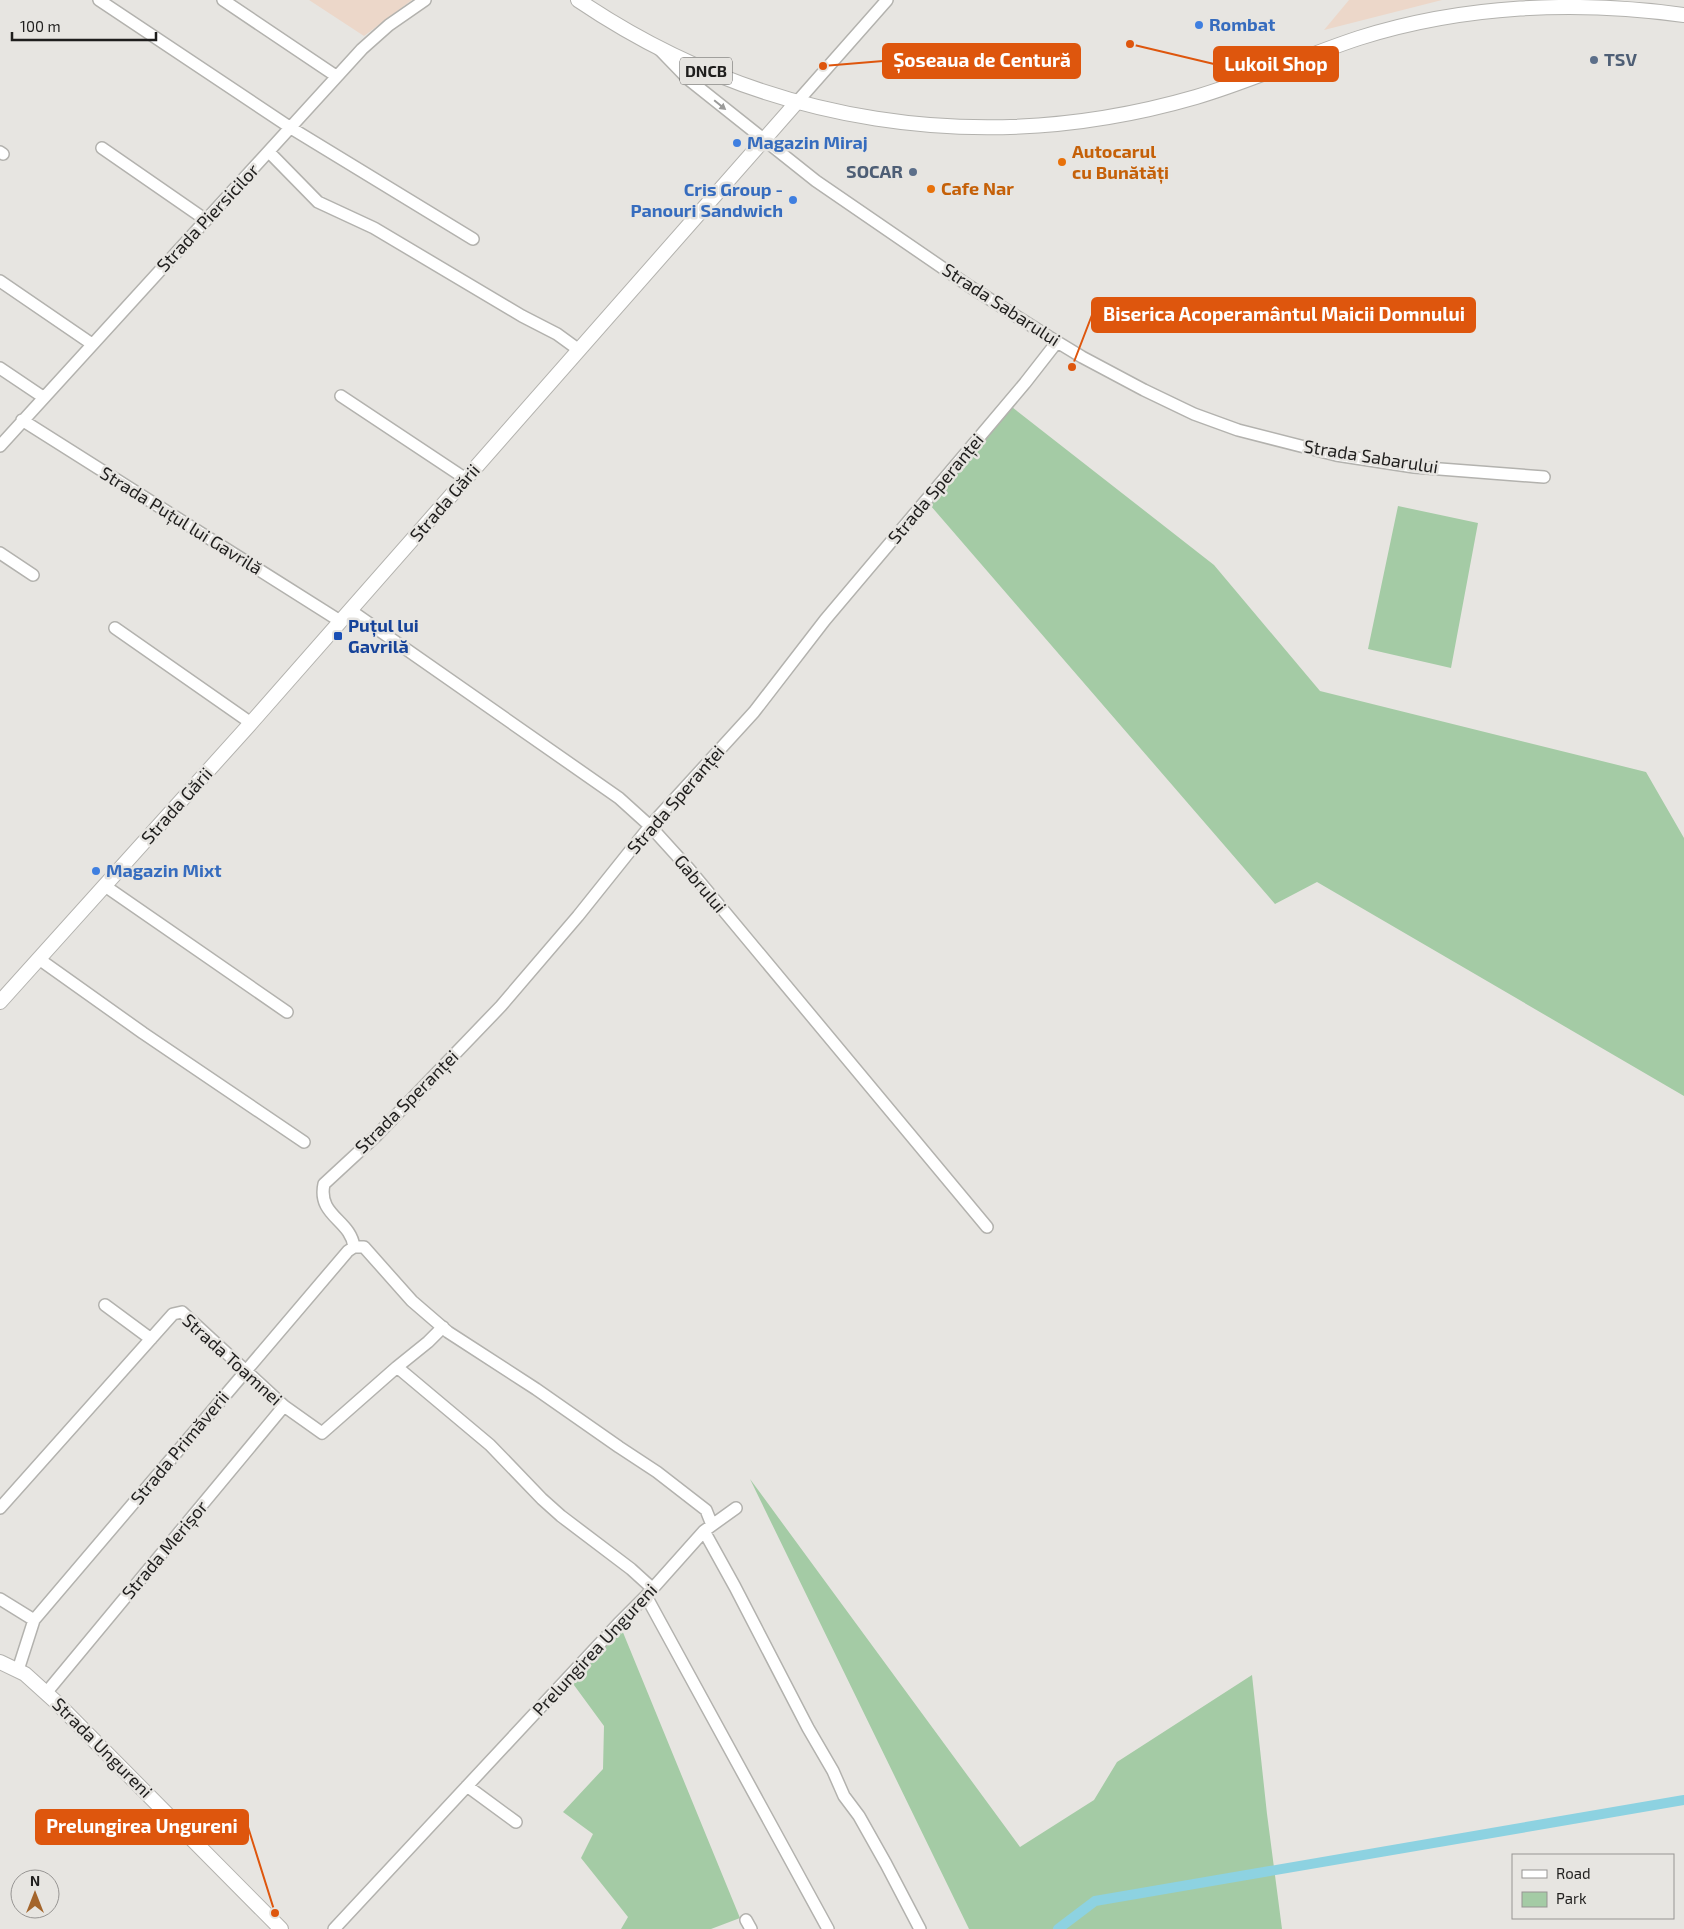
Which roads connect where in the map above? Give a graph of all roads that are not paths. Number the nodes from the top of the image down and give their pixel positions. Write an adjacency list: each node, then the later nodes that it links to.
1 (99, 0): 10 (street)
2 (223, 0): 8 (street)
3 (425, 0): 8 (street, Strada Piersicilor)
4 (578, 0): 7 (main road, DNCB)
5 (887, 0): 9 (street, Strada Gării)
6 (1684, 15): 9 (main road, DNCB)
7 (658, 48): 9 (main road, DNCB); 11 (street, Strada Sabarului, one-way to 11)
8 (336, 76): 10 (street, Strada Piersicilor)
9 (797, 102): 11 (main road, Strada Gării)
10 (290, 128): 13 (street, Strada Piersicilor); 15 (street)
11 (763, 140): 17 (street, Strada Sabarului); 19 (main road, Strada Gării)
12 (102, 148): 14 (street)
13 (269, 152): 14 (street, Strada Piersicilor); 19 (street)
14 (206, 220): 18 (street, Strada Piersicilor)
15 (474, 238)
16 (0, 281): 18 (street)
17 (1057, 342): 25 (street, Strada Sabarului); 33 (street, Strada Speranței)
18 (92, 344): 22 (street, Strada Piersicilor)
19 (579, 350): 26 (main road, Strada Gării)
20 (0, 368): 22 (street)
21 (341, 396): 26 (street)
22 (44, 397): 23 (street, Strada Piersicilor)
23 (22, 420): 24 (street, Strada Piersicilor); 30 (street, Strada Puțul lui Gavrilă)
24 (0, 446)
25 (1544, 477)
26 (466, 479): 29 (main road, Strada Gării)
27 (0, 553): 28 (street)
28 (33, 575)
29 (350, 610): 30 (main road, Strada Gării); 33 (street, Gabrului)
30 (340, 621): 32 (main road, Strada Gării)
31 (115, 628): 32 (street)
32 (251, 723): 34 (main road, Strada Gării)
33 (650, 826): 39 (street, Gabrului); 40 (street, Strada Speranței)
34 (105, 886): 35 (main road, Strada Gării); 37 (street)
35 (39, 959): 36 (main road, Strada Gării); 38 (street)
36 (0, 1002)
37 (288, 1012)
38 (304, 1142)
39 (987, 1227)
40 (359, 1246): 42 (street, Strada Speranței); 45 (street, Strada Primăverii)
41 (105, 1304): 43 (street)
42 (443, 1327): 44 (street, Strada Toamnei); 49 (street, Strada Speranței)
43 (151, 1339): 45 (street, Strada Toamnei); 47 (street, Strada Toamnei)
44 (397, 1366): 46 (street, Strada Toamnei); 50 (street)
45 (245, 1371): 46 (street, Strada Toamnei); 52 (street, Strada Primăverii)
46 (284, 1406): 55 (street, Strada Merișor)
47 (0, 1508)
48 (736, 1508): 49 (street, Prelungirea Ungureni)
49 (708, 1528): 50 (street, Prelungirea Ungureni); 61 (street, Strada Speranței)
50 (649, 1593): 56 (street, Prelungirea Ungureni); 60 (street)
51 (0, 1599): 52 (street)
52 (34, 1620): 54 (street, Strada Primăverii)
53 (0, 1662): 54 (main road, Strada Ungureni)
54 (18, 1670): 55 (main road, Strada Ungureni)
55 (46, 1693): 58 (main road, Strada Ungureni)
56 (467, 1786): 57 (street); 59 (street, Prelungirea Ungureni)
57 (516, 1822)
58 (281, 1929)
59 (334, 1929)
60 (828, 1929)
61 (920, 1929)

